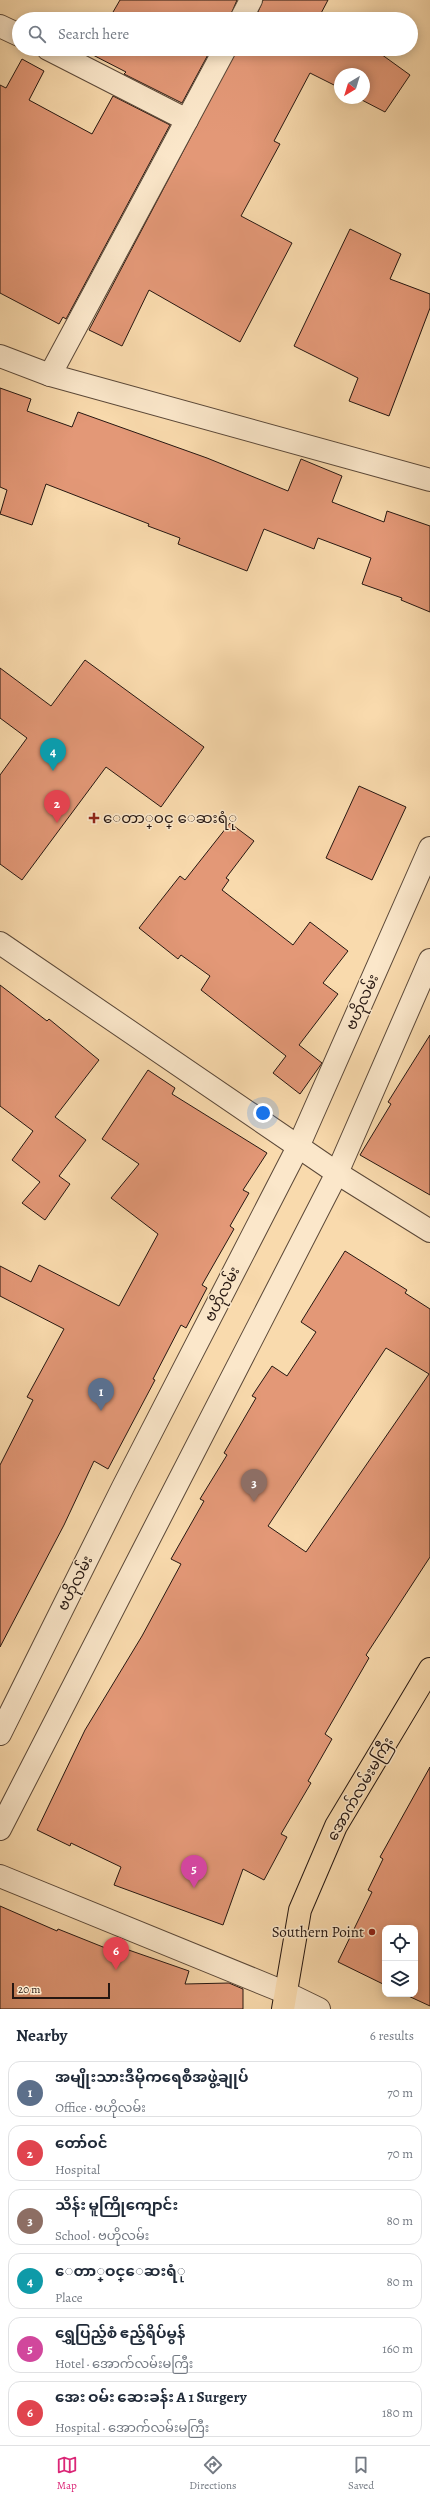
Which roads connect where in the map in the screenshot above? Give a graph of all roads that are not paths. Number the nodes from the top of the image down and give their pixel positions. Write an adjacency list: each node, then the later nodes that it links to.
1 (251, 0): 2 (street)
2 (245, 12)
3 (0, 26): 4 (street)
4 (12, 32)
5 (62, 56): 7 (street)
6 (221, 56): 7 (street)
7 (186, 120): 9 (street)
8 (0, 356): 9 (street)
9 (50, 375): 10 (street)
10 (430, 480)
11 (430, 848): 14 (street, ဗဟိုလမ်း)
12 (0, 944): 14 (street)
13 (430, 960): 15 (street)
14 (298, 1147): 15 (street); 18 (street, ဗဟိုလမ်း)
15 (337, 1173): 16 (street); 19 (street)
16 (430, 1231)
17 (430, 1669): 21 (main road, အောက်လမ်းမကြီး)
18 (0, 1734)
19 (0, 1829)
20 (0, 1876): 21 (street)
21 (283, 2001): 22 (street)
22 (319, 2009)

